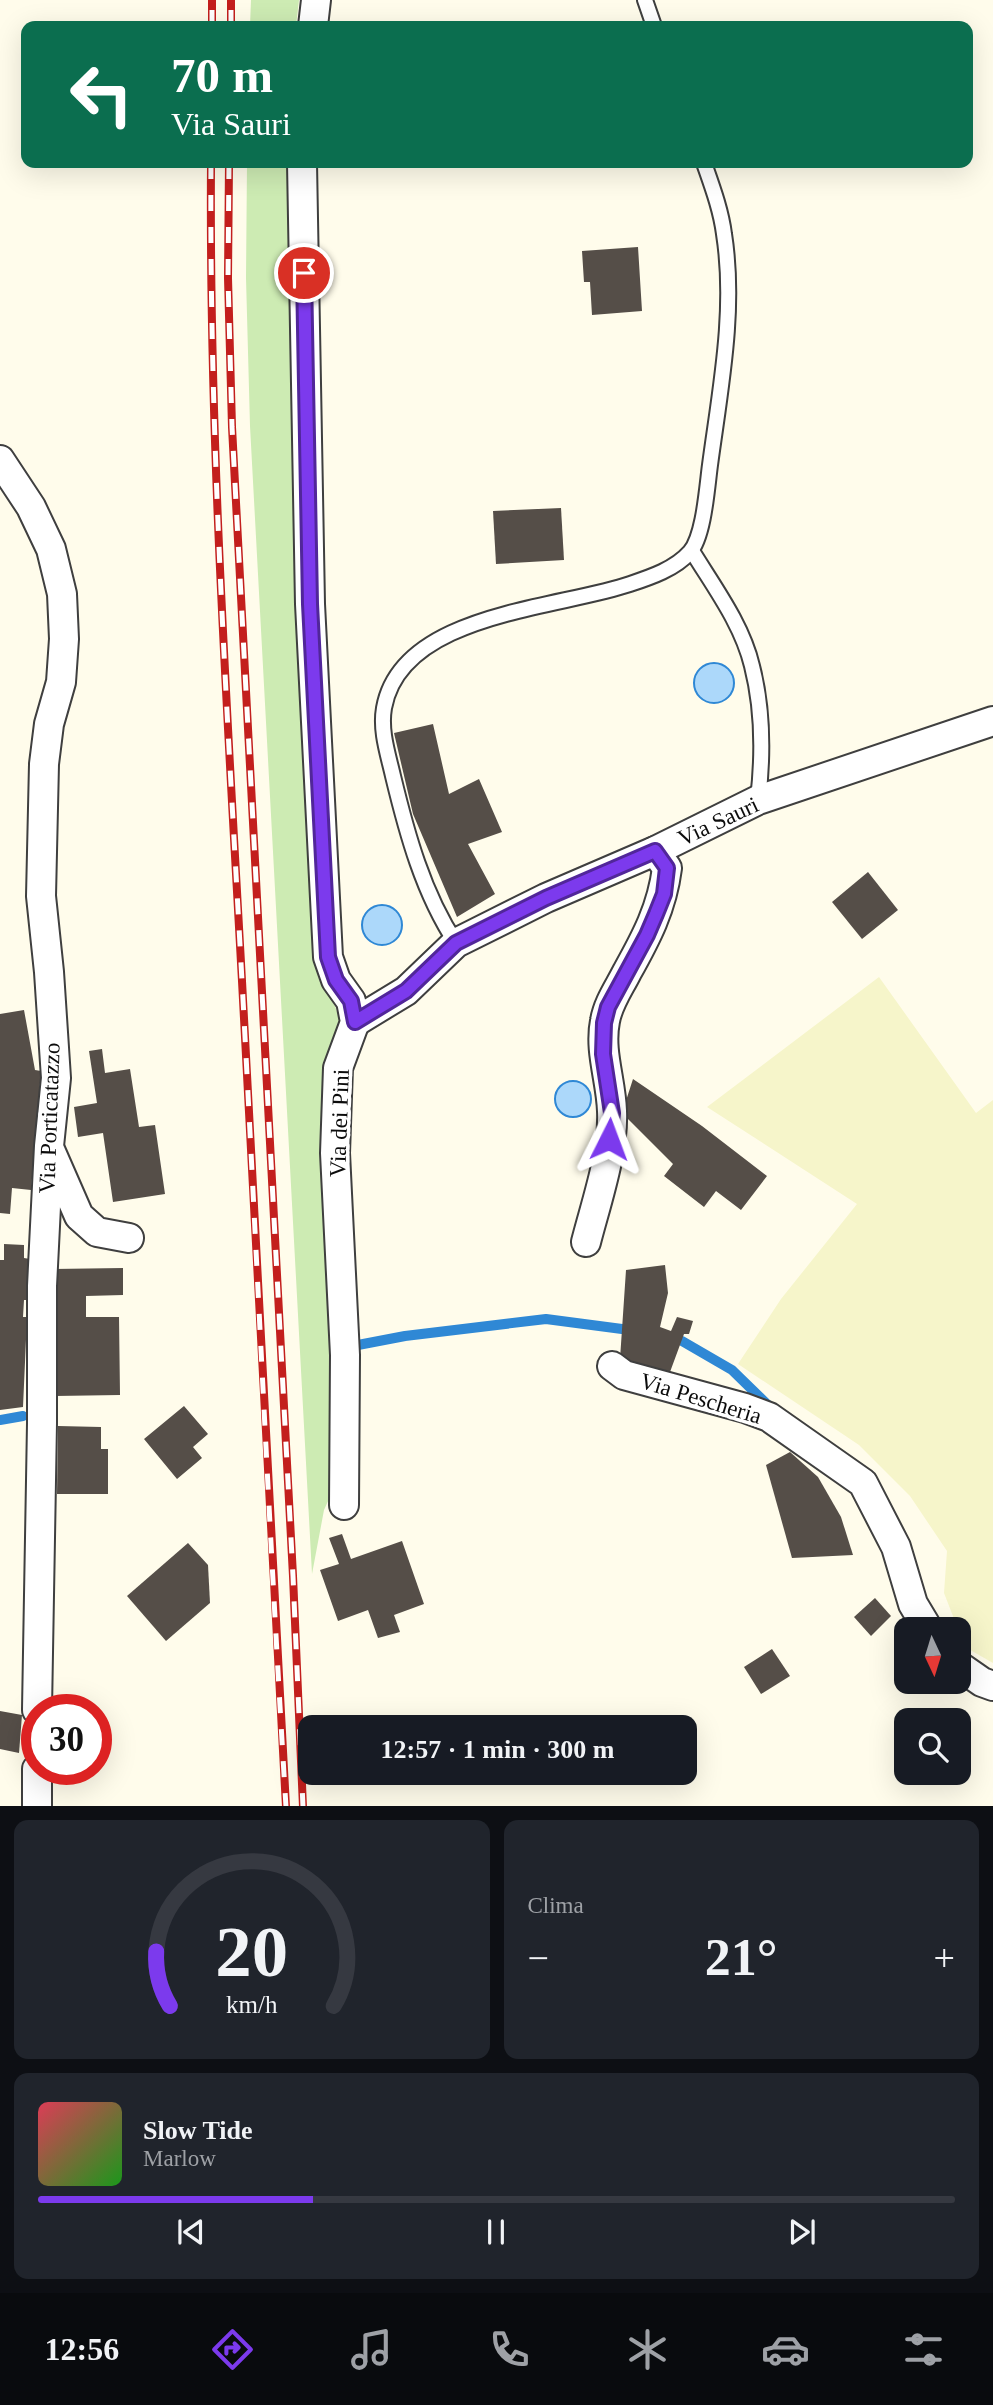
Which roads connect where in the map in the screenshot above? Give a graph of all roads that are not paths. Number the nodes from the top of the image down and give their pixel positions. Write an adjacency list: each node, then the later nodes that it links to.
1 (316, 0): 3 (street)
2 (645, 0): 4 (lane)
3 (314, 21)
4 (652, 21)
5 (302, 168): 13 (street)
6 (705, 168): 8 (lane)
7 (0, 460): 14 (street, Via Porticatazzo)
8 (692, 551): 10 (lane); 12 (lane)
9 (993, 721): 10 (street, Via Sauri)
10 (758, 800): 11 (street, Via Sauri)
11 (655, 851): 12 (street, Via Sauri); 16 (street)
12 (456, 943): 13 (street, Via Sauri)
13 (355, 1022): 18 (street, Via dei Pini)
14 (49, 1146): 15 (street); 22 (street, Via Porticatazzo)
15 (129, 1238)
16 (586, 1242)
17 (612, 1366): 19 (street, Via Pescheria)
18 (344, 1505)
19 (921, 1617)
20 (971, 1674): 21 (street)
21 (993, 1685)
22 (37, 1694)
23 (37, 1785): 24 (street)
24 (37, 1806)

